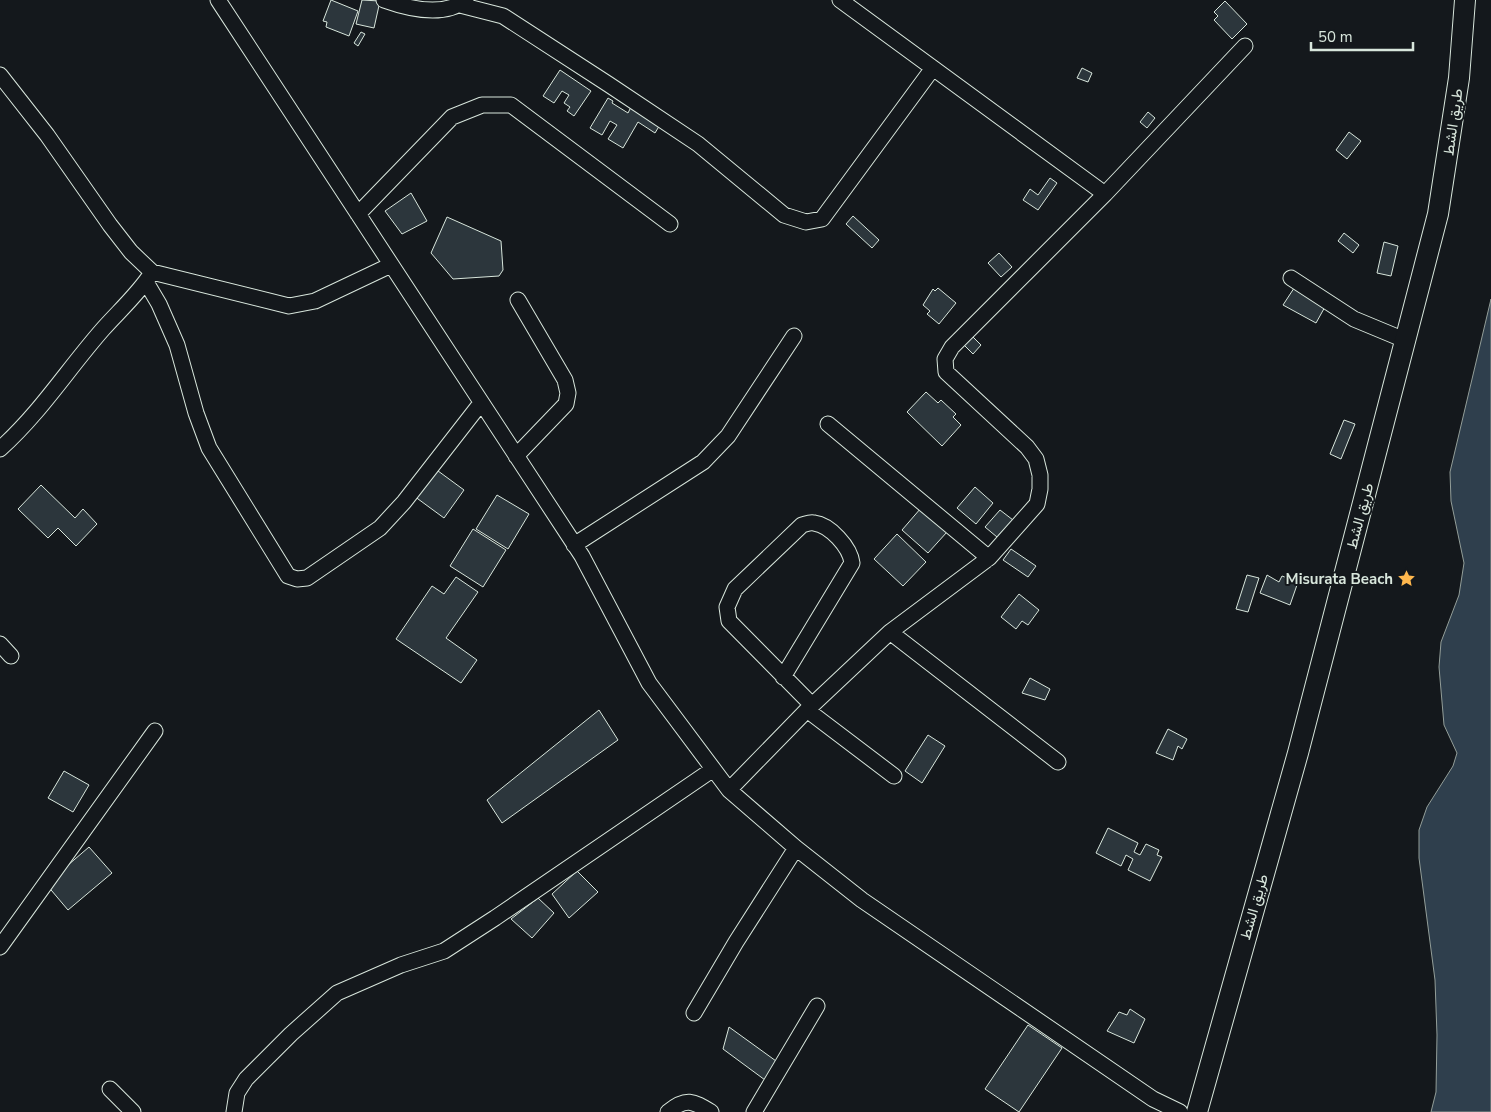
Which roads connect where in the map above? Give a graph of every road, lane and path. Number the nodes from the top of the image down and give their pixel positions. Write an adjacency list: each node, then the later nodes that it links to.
1 (218, 0): 10 (street)
2 (384, 0): 5 (street)
3 (840, 0): 7 (street)
4 (1465, 0): 17 (main road, طريق الشط)
5 (463, 2): 7 (street)
6 (1245, 46): 9 (street)
7 (933, 68): 9 (street)
8 (0, 75): 13 (street)
9 (1105, 194): 23 (street)
10 (358, 214): 11 (street); 12 (street)
11 (670, 224)
12 (392, 265): 13 (street); 18 (street)
13 (149, 277): 18 (street); 20 (street)
14 (1291, 278): 17 (street)
15 (518, 300): 21 (street)
16 (794, 336): 22 (street)
17 (1406, 341): 45 (main road, طريق الشط)
18 (481, 403): 21 (street)
19 (828, 424): 23 (street)
20 (0, 449)
21 (516, 456): 22 (street)
22 (574, 545): 31 (street)
23 (989, 558): 24 (street)
24 (890, 632): 28 (street); 30 (street)
25 (0, 644): 26 (street)
26 (10, 656)
27 (783, 677): 27 (street); 28 (street)
28 (809, 708): 32 (street); 33 (street)
29 (155, 731): 35 (street)
30 (1058, 762)
31 (712, 770): 33 (street); 40 (street)
32 (894, 776)
33 (728, 790): 34 (street)
34 (796, 848): 37 (street); 44 (street)
35 (0, 947)
36 (817, 1006): 43 (street)
37 (694, 1013)
38 (110, 1089): 39 (street)
39 (132, 1112)
40 (234, 1112)
41 (668, 1112): 42 (street)
42 (711, 1112)
43 (754, 1112)
44 (1180, 1112)
45 (1197, 1112)

